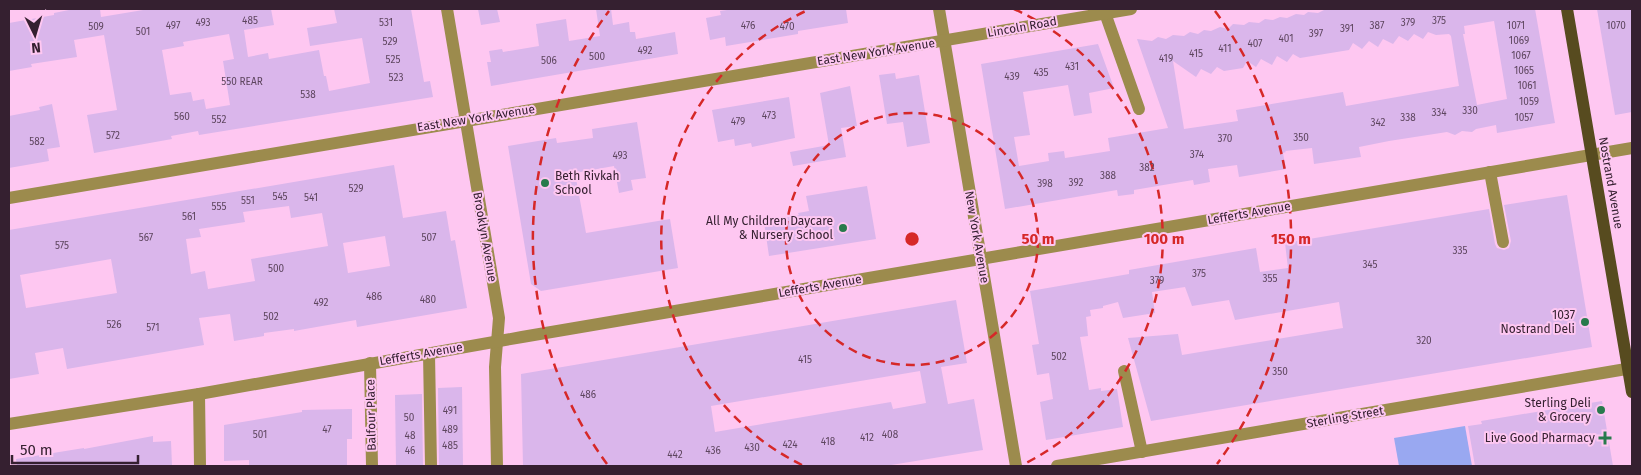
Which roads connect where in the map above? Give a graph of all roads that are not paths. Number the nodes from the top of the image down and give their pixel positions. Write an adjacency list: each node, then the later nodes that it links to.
1 (447, 9): 8 (street, Brooklyn Avenue)
2 (939, 9): 6 (street, New York Avenue)
3 (1130, 9): 5 (street, Lincoln Road)
4 (1567, 9): 10 (main road, Nostrand Avenue)
5 (1105, 13): 6 (street, Lincoln Road); 7 (street)
6 (944, 40): 8 (street, East New York Avenue); 14 (street, New York Avenue)
7 (1139, 109)
8 (466, 120): 12 (street, East New York Avenue); 15 (street, Brooklyn Avenue)
9 (1632, 148): 10 (street, Lefferts Avenue)
10 (1592, 155): 11 (street, Lefferts Avenue); 18 (main road, Nostrand Avenue)
11 (1490, 172): 13 (street); 14 (street, Lefferts Avenue)
12 (9, 198)
13 (1503, 242)
14 (981, 258): 15 (street, Lefferts Avenue); 28 (street, New York Avenue)
15 (498, 341): 16 (street, Lefferts Avenue); 27 (street, Brooklyn Avenue)
16 (429, 354): 17 (street, Lefferts Avenue); 26 (street)
17 (370, 363): 21 (street, Lefferts Avenue); 25 (street, Balfour Place)
18 (1630, 368): 20 (main road, Nostrand Avenue); 23 (street, Sterling Street)
19 (1124, 372): 23 (street)
20 (1632, 392)
21 (199, 394): 22 (street, Lefferts Avenue); 24 (street)
22 (9, 424)
23 (1142, 452): 29 (street, Sterling Street)
24 (200, 466)
25 (372, 466)
26 (431, 466)
27 (497, 466)
28 (1016, 466)
29 (1058, 466)

